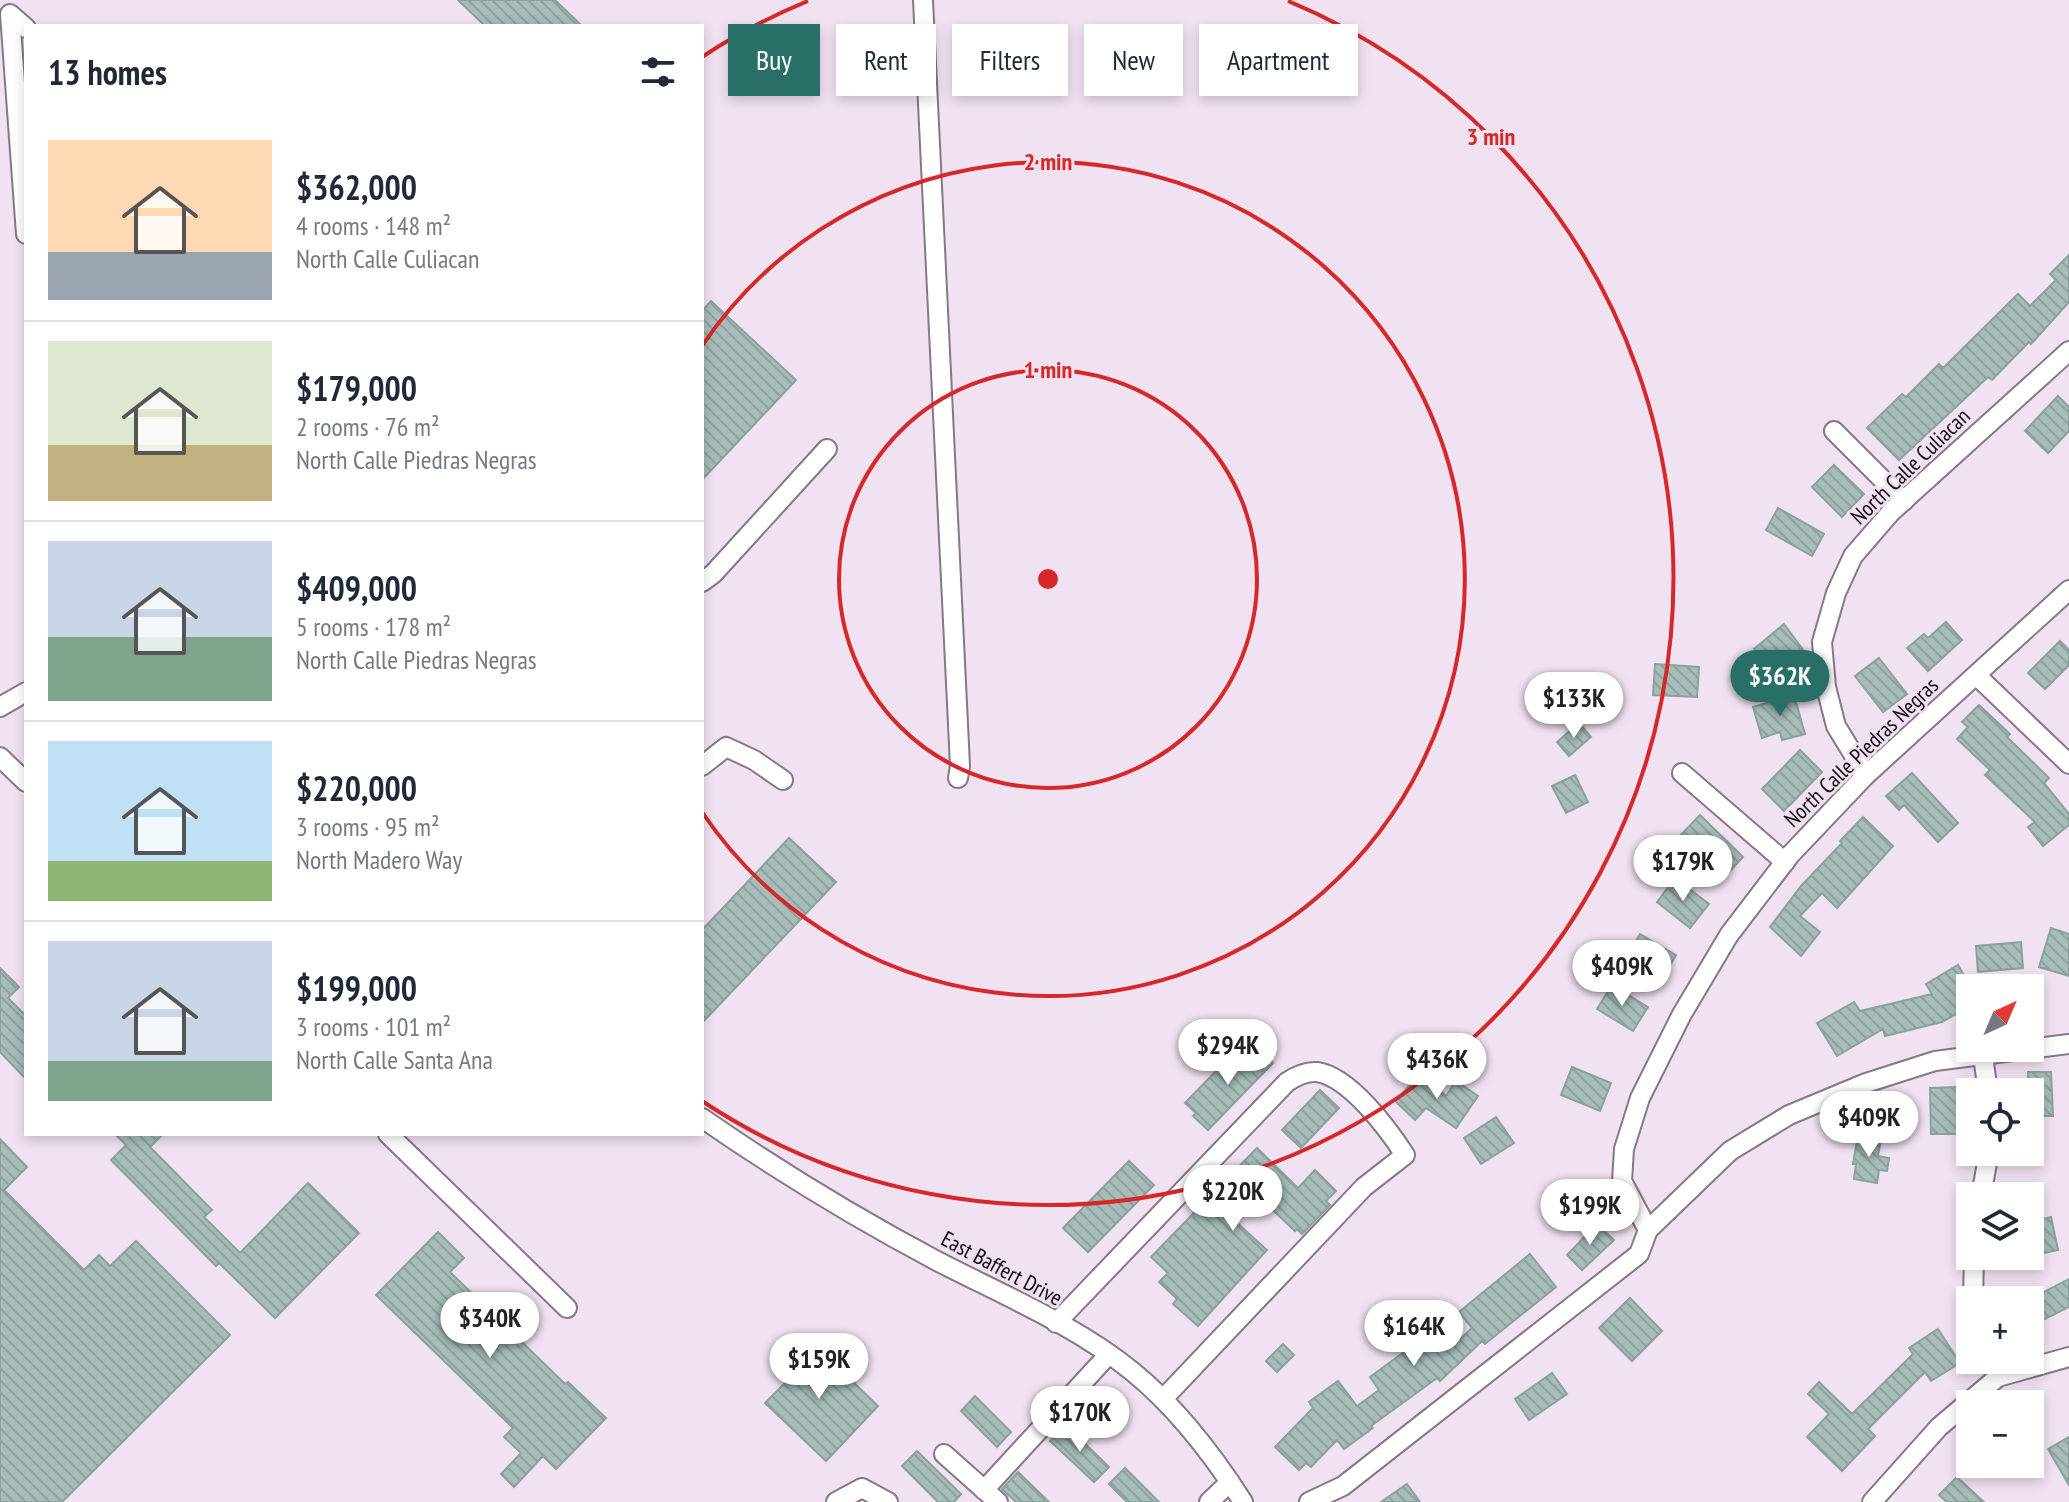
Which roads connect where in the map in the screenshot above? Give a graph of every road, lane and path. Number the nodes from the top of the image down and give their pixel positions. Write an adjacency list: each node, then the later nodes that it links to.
1 (923, 0): 18 (street)
2 (24, 26): 3 (street)
3 (24, 206)
4 (2069, 351): 7 (street, North Calle Culiacan)
5 (1834, 431): 7 (street)
6 (827, 449): 8 (street)
7 (1904, 501): 17 (street, North Calle Culiacan)
8 (704, 581)
9 (2069, 590): 10 (street, North Calle Piedras Negras)
10 (1976, 675): 15 (street); 17 (street, North Calle Piedras Negras)
11 (24, 693): 12 (street)
12 (0, 707)
13 (0, 757): 19 (street)
14 (704, 764): 20 (street)
15 (2069, 764)
16 (1682, 773): 21 (street)
17 (1866, 775): 21 (street, North Calle Piedras Negras)
18 (958, 778)
19 (24, 780)
20 (783, 780)
21 (1785, 862): 27 (street, North Calle Piedras Negras)
22 (2069, 1044): 23 (street)
23 (2044, 1047)
24 (1956, 1059): 27 (street)
25 (704, 1119): 29 (street, East Baffert Drive)
26 (390, 1136): 28 (street)
27 (1648, 1230): 43 (street)
28 (567, 1308)
29 (1056, 1323): 30 (street, East Baffert Drive); 34 (street)
30 (1109, 1354): 34 (street, East Baffert Drive); 37 (street)
31 (2069, 1357): 32 (street)
32 (2044, 1361)
33 (1991, 1374): 38 (street)
34 (1163, 1399): 36 (street, East Baffert Drive)
35 (944, 1454): 37 (street)
36 (1230, 1482): 41 (street); 42 (street, East Baffert Drive)
37 (991, 1496)
38 (1876, 1501)
39 (836, 1502): 40 (street)
40 (888, 1502)
41 (1209, 1502)
42 (1243, 1502)
43 (1309, 1502)

